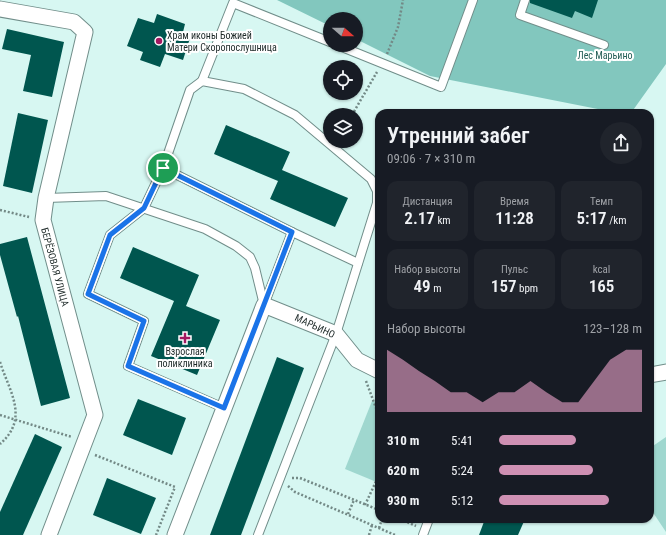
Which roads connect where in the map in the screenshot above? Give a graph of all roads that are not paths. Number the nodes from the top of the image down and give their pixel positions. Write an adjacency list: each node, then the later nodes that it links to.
1 (473, 0): 6 (lane)
2 (524, 0): 5 (lane)
3 (0, 10): 10 (street, БЕРЁЗОВАЯ УЛИЦА)
4 (323, 39): 7 (lane)
5 (604, 45)
6 (354, 52)
7 (202, 81): 8 (lane); 9 (lane)
8 (163, 168): 11 (lane); 13 (lane)
9 (375, 187)
10 (46, 198): 11 (lane); 21 (street, БЕРЁЗОВАЯ УЛИЦА)
11 (144, 208): 15 (lane); 20 (lane)
12 (375, 209): 14 (lane)
13 (292, 232): 14 (lane); 15 (lane)
14 (358, 263): 16 (lane)
15 (264, 305): 16 (street, МАРЬИНО); 20 (street)
16 (336, 334): 17 (street, МАРЬИНО); 23 (lane)
17 (375, 370)
18 (666, 372): 19 (street)
19 (654, 374)
20 (224, 408): 22 (street)
21 (49, 535)
22 (175, 535)
23 (258, 535)

